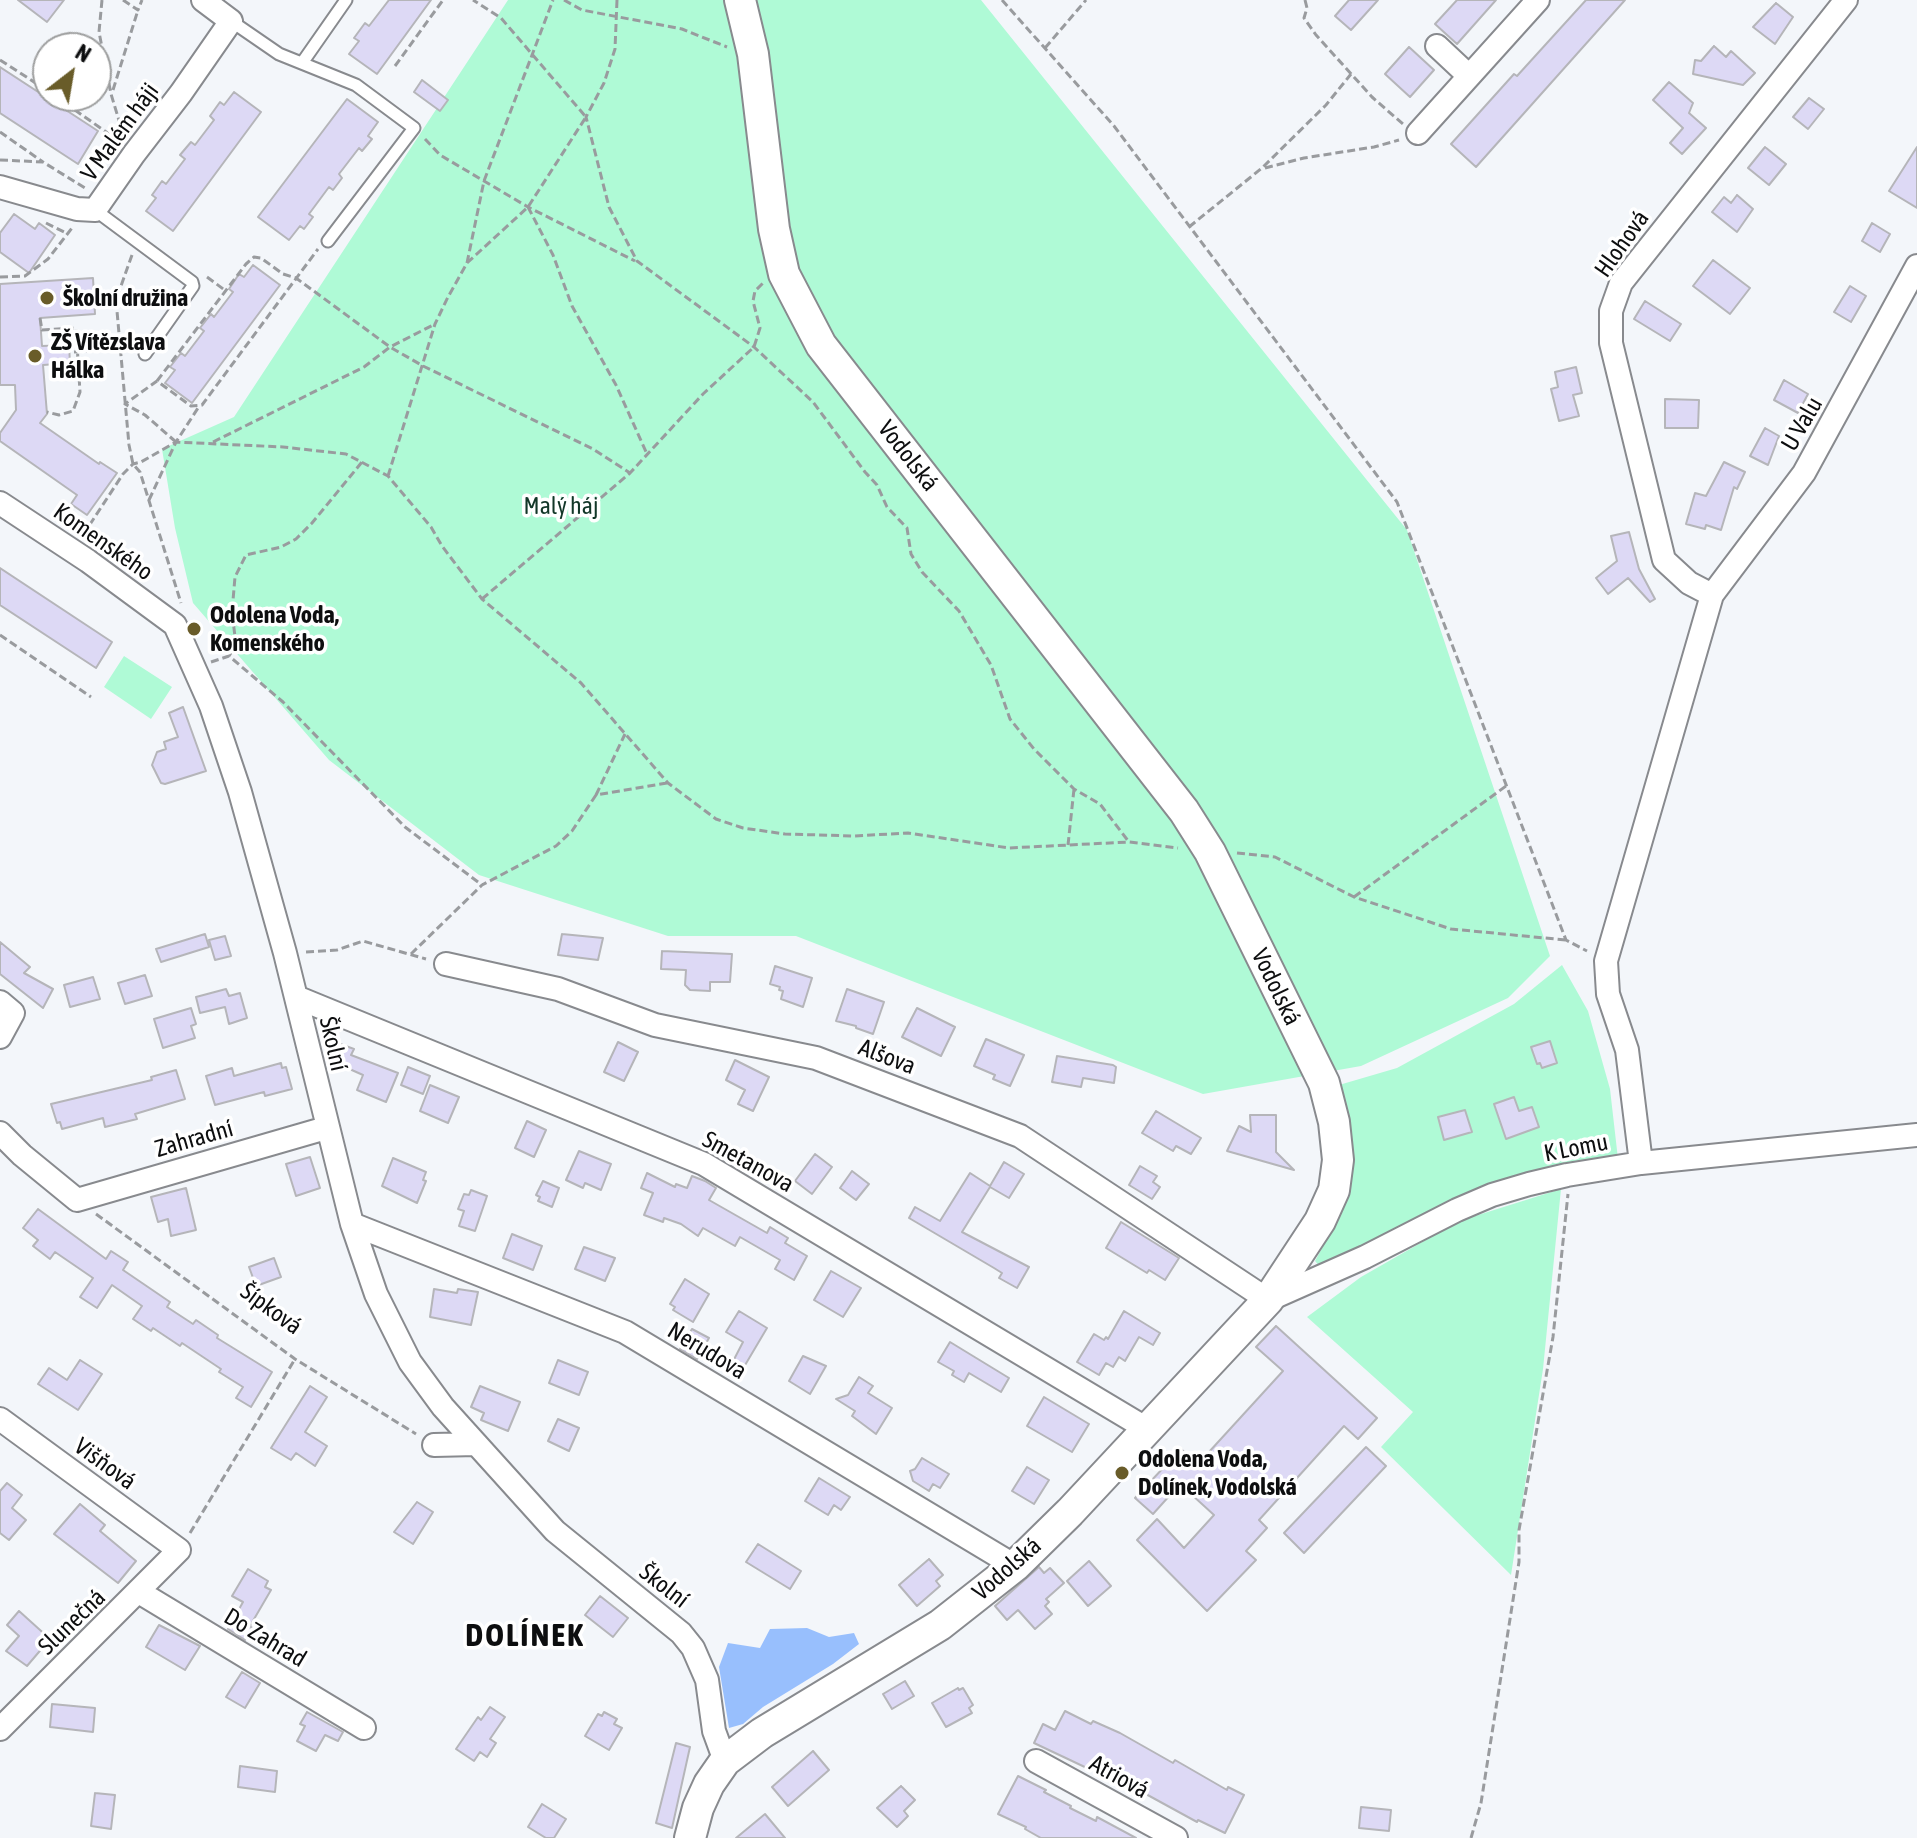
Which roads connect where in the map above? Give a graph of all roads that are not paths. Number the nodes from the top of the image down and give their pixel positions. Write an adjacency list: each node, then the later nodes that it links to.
1 (203, 0): 6 (street)
2 (346, 0): 8 (lane)
3 (740, 0): 28 (street, Vodolská)
4 (1538, 0): 9 (street)
5 (1846, 0): 17 (street, Hlohová)
6 (231, 21): 8 (lane); 12 (street, V Malém háji)
7 (1437, 46): 9 (street)
8 (302, 63): 13 (lane)
9 (1469, 76): 10 (street)
10 (1418, 133)
11 (0, 187): 12 (street)
12 (88, 204): 15 (lane, V Malém háji)
13 (328, 241)
14 (1917, 266): 17 (street, U Valu)
15 (145, 354)
16 (0, 503): 18 (street, Komenského)
17 (1712, 595): 26 (street)
18 (175, 625): 20 (street, Školní)
19 (446, 964): 28 (street, Alšova)
20 (296, 997): 23 (street, Školní); 30 (street, Smetanova)
21 (0, 1002): 22 (street)
22 (0, 1037)
23 (326, 1128): 24 (street, Zahradní); 27 (street, Školní)
24 (0, 1133)
25 (1917, 1135): 26 (street, K Lomu)
26 (1641, 1163): 28 (street, K Lomu)
27 (352, 1224): 31 (street, Školní); 34 (street, Nerudova)
28 (1268, 1300): 30 (street, Vodolská)
29 (0, 1419): 33 (street, Višňová)
30 (1147, 1429): 34 (street, Vodolská)
31 (476, 1444): 32 (street); 38 (street, Školní)
32 (434, 1445)
33 (179, 1550): 35 (street, Slunečná)
34 (1015, 1566): 38 (street, Vodolská)
35 (139, 1592): 36 (street, Do Zahrad); 37 (street, Slunečná)
36 (364, 1728)
37 (0, 1729)
38 (725, 1761): 40 (street, Vodolská)
39 (1036, 1761): 41 (street, Atriová)
40 (690, 1838)
41 (1176, 1838)

